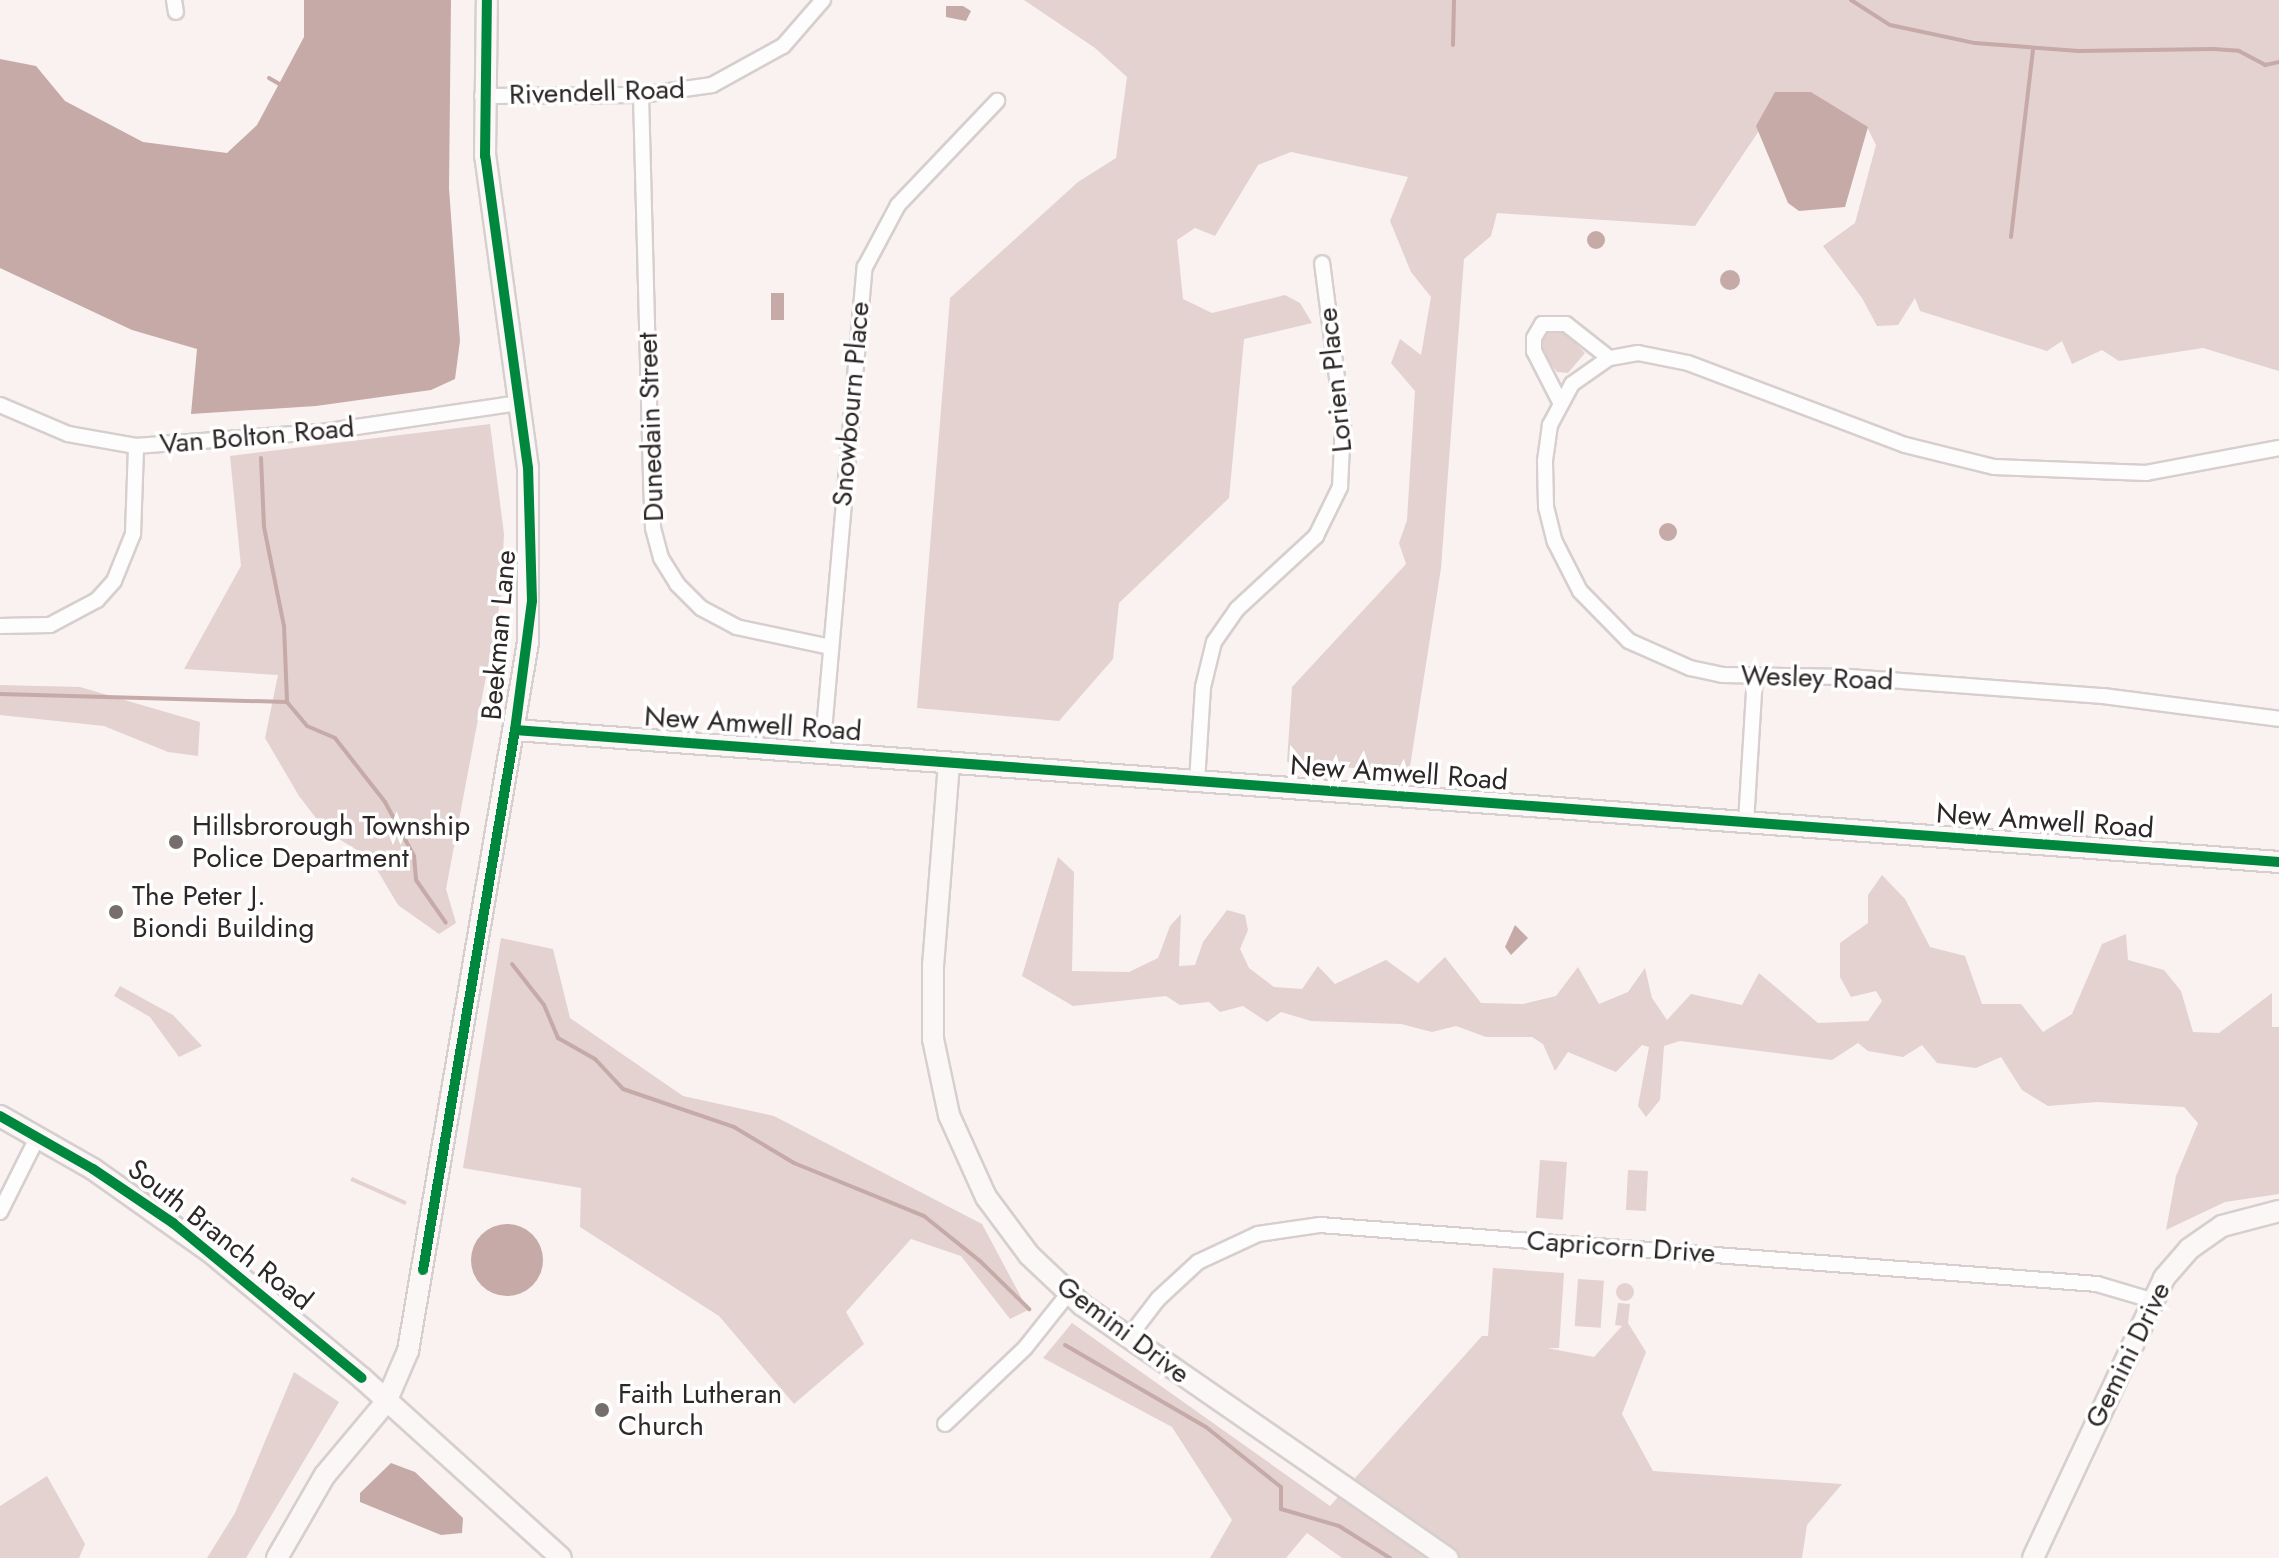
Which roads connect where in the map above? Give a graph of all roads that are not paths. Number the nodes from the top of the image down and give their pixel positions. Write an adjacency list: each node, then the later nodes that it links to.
1 (487, 0): 4 (street, Beekman Lane)
2 (823, 0): 3 (street, Rivendell Road)
3 (641, 95): 4 (street, Rivendell Road); 14 (street, Dunedain Street)
4 (482, 96): 9 (street, Beekman Lane)
5 (997, 101): 14 (street, Snowbourn Place)
6 (1322, 263): 20 (street, Lorien Place)
7 (1609, 358): 8 (street, Wesley Road); 8 (street); 12 (street)
8 (1560, 402): 15 (street, Wesley Road)
9 (519, 403): 11 (street, Van Bolton Road); 17 (street, Beekman Lane)
10 (0, 405): 11 (street, Van Bolton Road)
11 (136, 446): 13 (street)
12 (2279, 448)
13 (0, 626)
14 (830, 647): 18 (street, Snowbourn Place)
15 (1755, 676): 16 (street, Wesley Road); 21 (street)
16 (2279, 719)
17 (515, 730): 18 (street, New Amwell Road); 30 (street, Beekman Lane)
18 (822, 754): 19 (street, New Amwell Road)
19 (949, 763): 20 (street, New Amwell Road); 27 (street, Gemini Drive)
20 (1197, 782): 21 (street, New Amwell Road)
21 (1746, 823): 22 (street, New Amwell Road)
22 (2279, 862)
23 (0, 1116): 24 (street, South Branch Road)
24 (38, 1136): 26 (street); 30 (street, South Branch Road)
25 (2279, 1211): 28 (street, Gemini Drive)
26 (0, 1212)
27 (1068, 1294): 29 (street, Gemini Drive); 31 (street)
28 (2151, 1300): 29 (street, Capricorn Drive); 35 (street, Gemini Drive)
29 (1128, 1338): 34 (street, Gemini Drive)
30 (386, 1402): 32 (street, Beekman Lane); 33 (street, South Branch Road)
31 (945, 1424)
32 (277, 1558)
33 (561, 1558)
34 (1448, 1558)
35 (2033, 1558)

